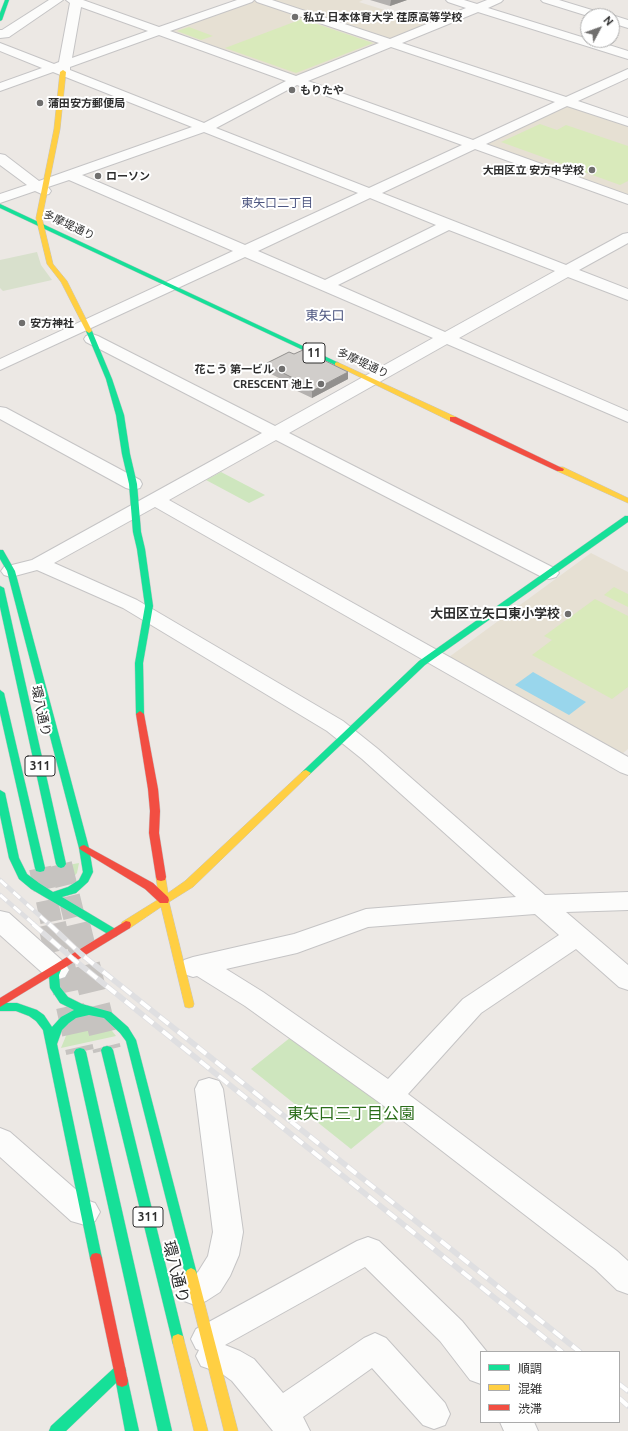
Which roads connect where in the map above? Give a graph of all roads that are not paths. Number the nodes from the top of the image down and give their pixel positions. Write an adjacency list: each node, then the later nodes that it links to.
1 (7, 0): 11 (main road)
2 (57, 0): 13 (street)
3 (75, 0): 12 (street); 17 (street)
4 (248, 0): 12 (street)
5 (261, 0): 14 (street)
6 (452, 0): 9 (street)
7 (497, 0): 9 (street)
8 (547, 0): 10 (street)
9 (477, 8): 14 (street); 16 (street)
10 (580, 10)
11 (0, 20)
12 (159, 32): 17 (street); 19 (street)
13 (0, 34)
14 (390, 43): 19 (street); 21 (street)
15 (0, 47): 17 (street)
16 (628, 55)
17 (60, 68): 20 (street); 23 (street); 27 (main road)
18 (628, 73): 21 (street)
19 (296, 81): 23 (street); 24 (street)
20 (0, 87)
21 (567, 101): 22 (street); 24 (street)
22 (628, 122)
23 (205, 128): 26 (street); 28 (street)
24 (474, 145): 28 (street); 30 (street)
25 (0, 158): 27 (street)
26 (70, 175): 27 (street); 35 (street)
27 (43, 187): 29 (street); 33 (main road)
28 (370, 193): 32 (street); 35 (street)
29 (0, 199)
30 (628, 200)
31 (0, 206): 33 (main road, 多摩堤通り / 11)
32 (449, 224): 36 (street); 37 (street)
33 (42, 226): 38 (main road, 多摩堤通り / 11); 40 (main road)
34 (628, 237): 36 (street)
35 (246, 251): 37 (street); 38 (street)
36 (567, 271): 39 (street); 41 (street)
37 (326, 285): 41 (street)
38 (170, 286): 40 (street); 43 (main road, 多摩堤通り / 11)
39 (628, 295)
40 (89, 332): 42 (street); 46 (street); 47 (main road)
41 (447, 338): 43 (street); 45 (street)
42 (0, 365)
43 (371, 380): 46 (street); 49 (main road, 多摩堤通り / 11)
44 (0, 412): 47 (street)
45 (628, 417)
46 (275, 433): 48 (street); 54 (street)
47 (133, 484): 50 (main road)
48 (156, 500): 50 (street); 57 (street)
49 (628, 501)
50 (136, 510): 53 (street); 56 (main road)
51 (628, 518): 54 (main road)
52 (0, 552): 55 (main road)
53 (39, 564): 55 (street); 56 (street)
54 (549, 573): 57 (main road)
55 (6, 579): 62 (main road); 63 (main road, 環八通り / 311)
56 (147, 614): 59 (street); 66 (main road)
57 (432, 656): 59 (main road); 60 (street)
58 (0, 693): 64 (main road, 311)
59 (346, 735): 66 (main road); 68 (street)
60 (626, 764)
61 (0, 793): 65 (main road)
62 (84, 848): 65 (main road); 66 (main road)
63 (61, 864)
64 (40, 868)
65 (54, 896): 70 (main road)
66 (164, 900): 70 (main road); 72 (main road)
67 (628, 901): 68 (street)
68 (540, 904): 71 (street); 72 (street)
69 (0, 920): 73 (street)
70 (113, 933): 73 (main road)
71 (577, 936): 74 (street); 83 (street)
72 (191, 968): 76 (main road); 83 (street)
73 (56, 970): 75 (main road); 78 (main road)
74 (628, 980)
75 (0, 1003)
76 (189, 1004)
77 (0, 1007): 79 (main road)
78 (91, 1010): 79 (main road); 87 (main road)
79 (52, 1045): 85 (main road)
80 (107, 1050): 96 (main road, 環八通り / 311)
81 (80, 1052): 95 (main road, 311)
82 (209, 1089): 87 (street)
83 (390, 1095): 86 (street)
84 (0, 1140): 85 (street)
85 (85, 1212): 90 (main road)
86 (628, 1280)
87 (195, 1291): 88 (main road)
88 (210, 1348): 89 (street); 92 (street); 97 (main road)
89 (480, 1368)
90 (120, 1372): 93 (main road); 94 (main road)
91 (434, 1414): 92 (street)
92 (287, 1423)
93 (56, 1431)
94 (132, 1431)
95 (165, 1431)
96 (201, 1431)
97 (231, 1431)

